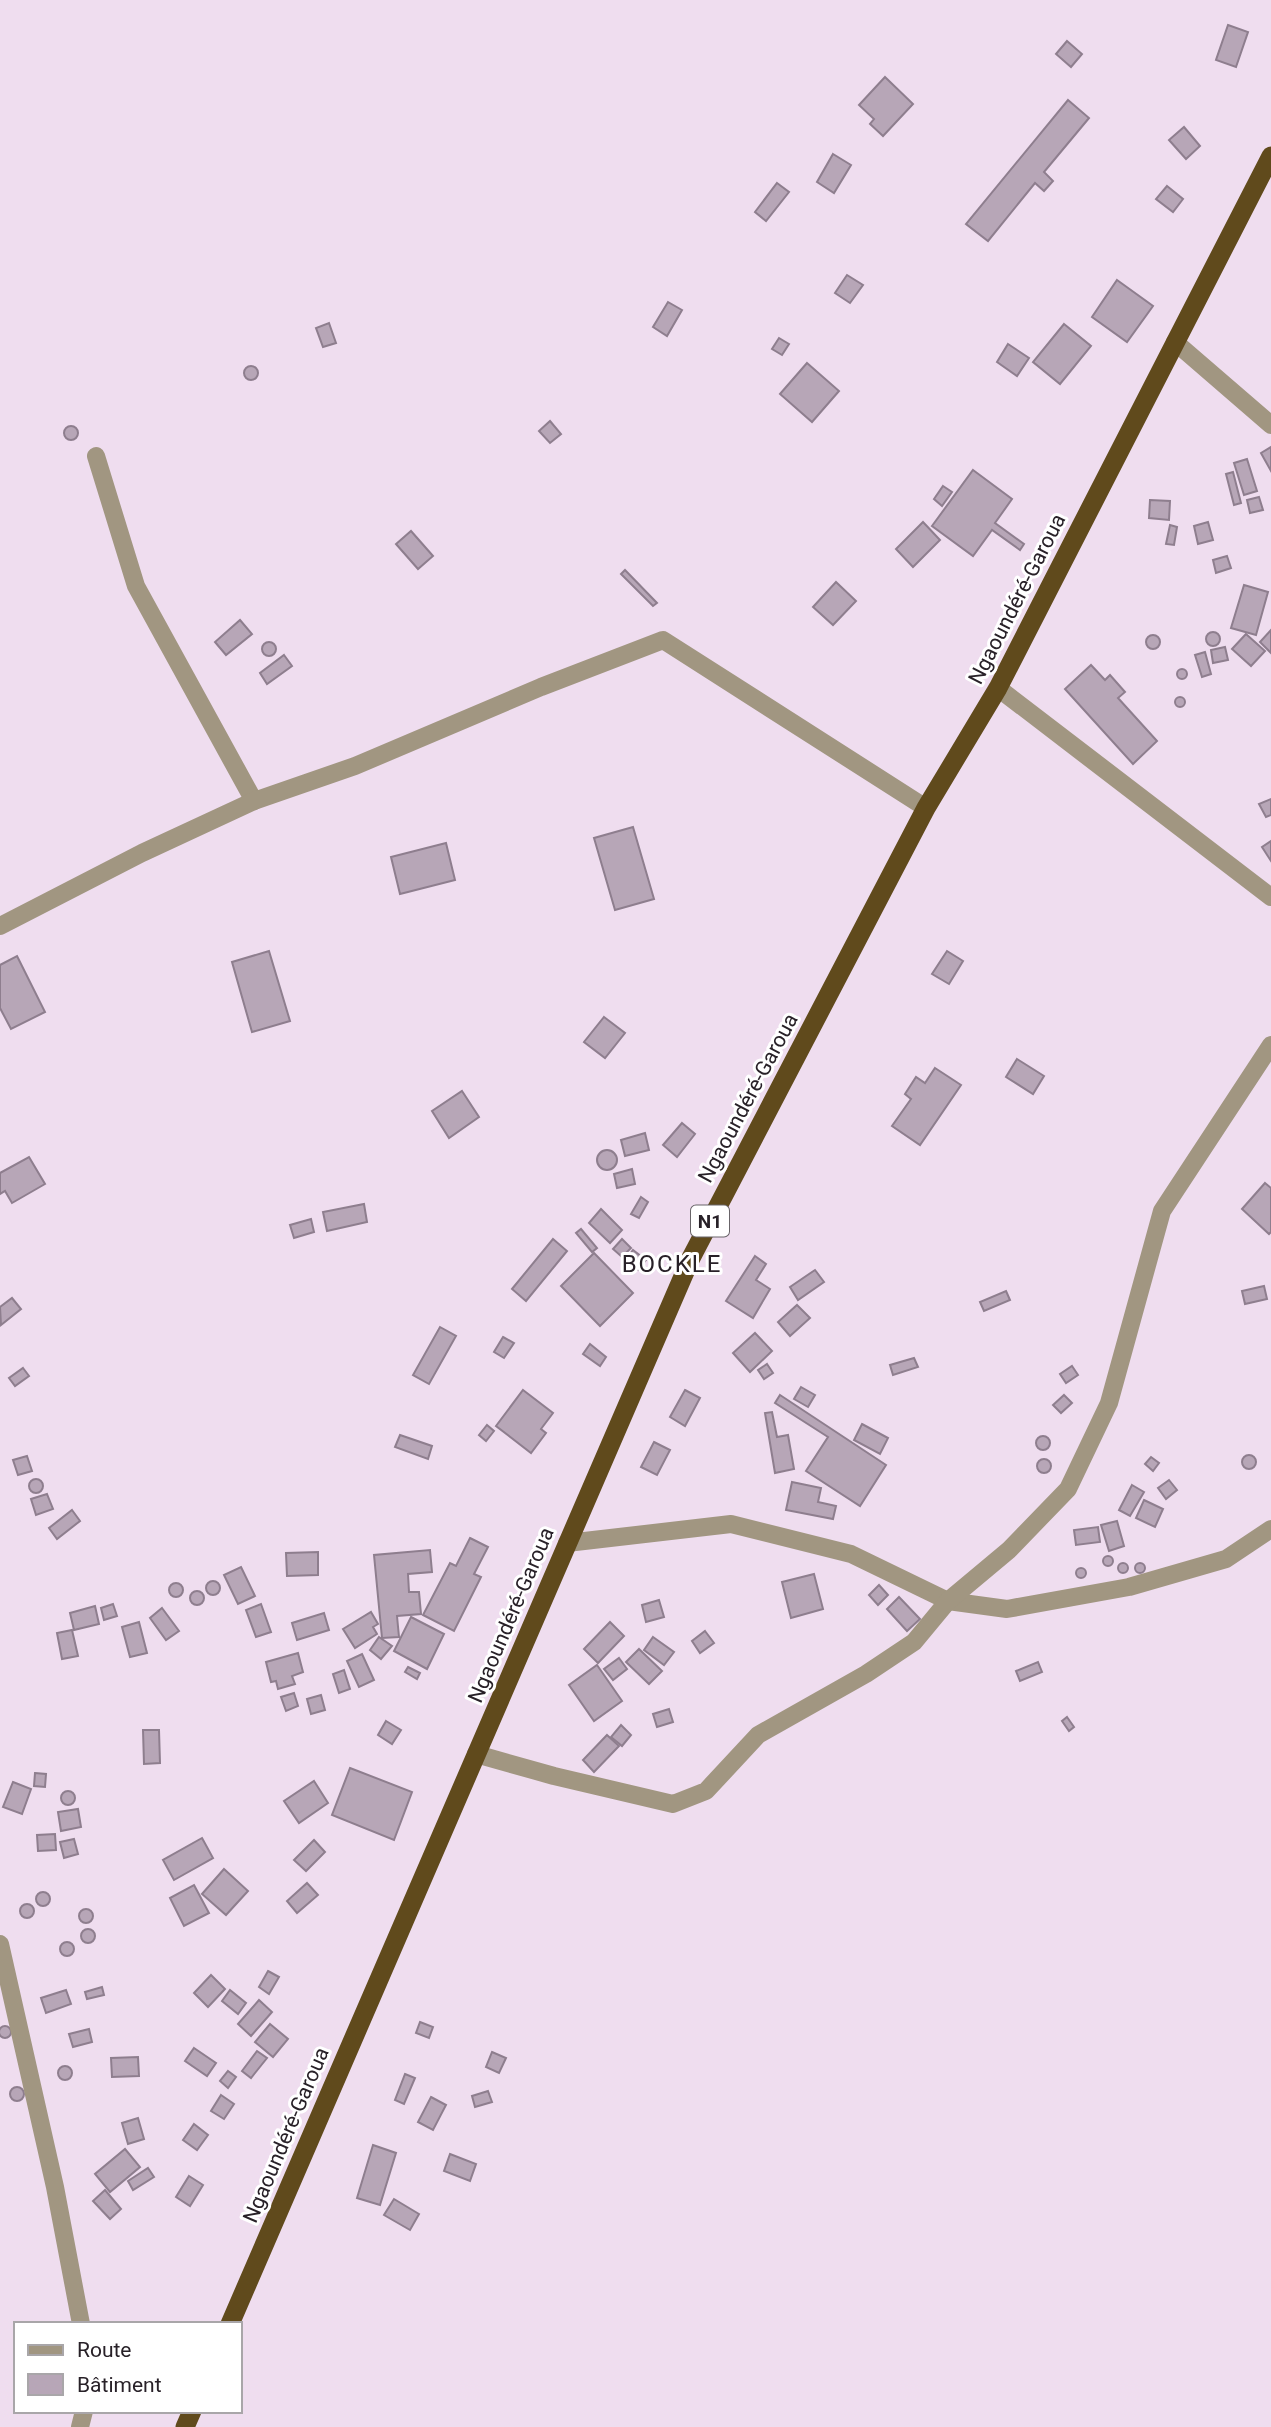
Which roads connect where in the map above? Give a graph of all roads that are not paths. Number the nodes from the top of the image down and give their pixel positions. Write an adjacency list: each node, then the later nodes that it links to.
1 (1271, 156): 2 (highway, Ngaoundéré-Garoua / N1)
2 (1175, 342): 3 (street); 5 (highway, Ngaoundéré-Garoua / N1)
3 (1271, 425)
4 (96, 456): 6 (street)
5 (998, 688): 7 (highway, Ngaoundéré-Garoua / N1); 8 (street)
6 (254, 801): 7 (street); 9 (street)
7 (926, 808): 12 (highway, Ngaoundéré-Garoua / N1)
8 (1271, 897)
9 (0, 926)
10 (1271, 1045): 13 (street)
11 (1271, 1529): 13 (street)
12 (567, 1543): 13 (street); 14 (highway, Ngaoundéré-Garoua / N1)
13 (947, 1601): 14 (street)
14 (476, 1754): 17 (highway, Ngaoundéré-Garoua / N1)
15 (0, 1944): 16 (street)
16 (81, 2322)
17 (231, 2322)

